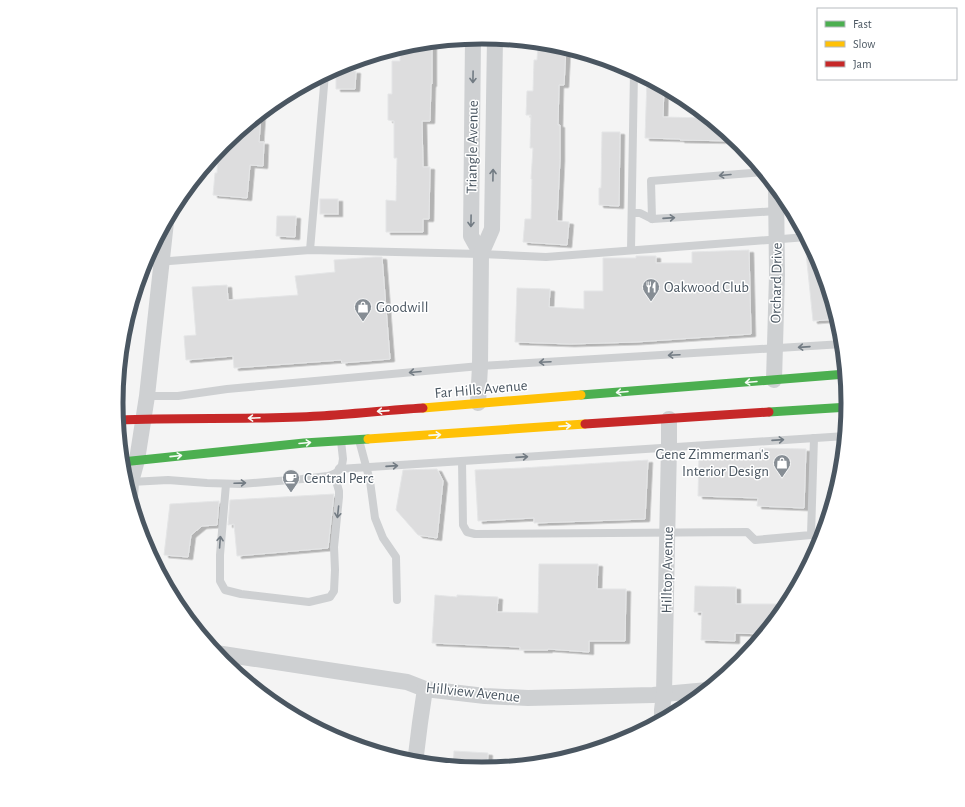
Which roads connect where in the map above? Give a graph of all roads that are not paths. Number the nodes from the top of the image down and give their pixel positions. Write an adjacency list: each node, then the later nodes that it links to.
1 (473, 44): 15 (street, Triangle Avenue, one-way to 15)
2 (495, 45): 15 (street, Triangle Avenue, one-way to 2)
3 (634, 77): 8 (lane)
4 (324, 80): 13 (lane)
5 (758, 172): 9 (lane, one-way to 9)
6 (776, 197): 7 (street, Orchard Drive)
7 (776, 211): 9 (lane, one-way to 7); 12 (street, Orchard Drive)
8 (632, 213): 9 (lane); 14 (lane)
9 (652, 219)
10 (165, 236): 16 (street)
11 (801, 237): 12 (lane)
12 (777, 239): 14 (lane); 19 (street, Orchard Drive)
13 (310, 250): 15 (lane); 16 (lane)
14 (631, 250): 15 (lane)
15 (481, 254): 20 (street, Triangle Avenue)
16 (162, 262): 17 (lane); 23 (street)
17 (152, 263)
18 (837, 344): 19 (lane, one-way to 19)
19 (775, 349): 20 (lane, one-way to 20); 22 (street, Orchard Drive)
20 (480, 366): 23 (lane, one-way to 23); 24 (street, Triangle Avenue)
21 (841, 374): 22 (main road, Far Hills Avenue)
22 (774, 380): 24 (main road, Far Hills Avenue, one-way to 24)
23 (147, 396): 26 (street)
24 (478, 403): 26 (main road, Far Hills Avenue, one-way to 26)
25 (842, 408): 28 (main road)
26 (144, 419): 27 (main road, Far Hills Avenue); 34 (street)
27 (124, 420)
28 (669, 420): 31 (main road, one-way to 28); 33 (street, Hilltop Avenue)
29 (840, 436): 30 (lane)
30 (814, 438): 33 (lane, one-way to 30); 42 (lane)
31 (358, 440): 32 (main road); 36 (lane)
32 (341, 441): 34 (main road, one-way to 32); 37 (lane)
33 (669, 447): 35 (lane, one-way to 33); 41 (street, Hilltop Avenue)
34 (129, 461): 38 (street)
35 (462, 461): 36 (lane, one-way to 35); 41 (lane)
36 (366, 467): 37 (lane); 44 (lane)
37 (336, 471): 39 (lane, one-way to 37); 39 (lane, one-way to 39)
38 (130, 473)
39 (226, 484): 40 (lane)
40 (133, 489)
41 (668, 532): 42 (lane); 48 (street, Hilltop Avenue)
42 (811, 535): 43 (lane)
43 (817, 535)
44 (397, 600)
45 (225, 654): 46 (street, Hillview Avenue)
46 (425, 689): 48 (street, Hillview Avenue); 50 (street)
47 (698, 691): 48 (street, Hillview Avenue)
48 (664, 694): 49 (street, Hilltop Avenue)
49 (662, 715)
50 (416, 757)

